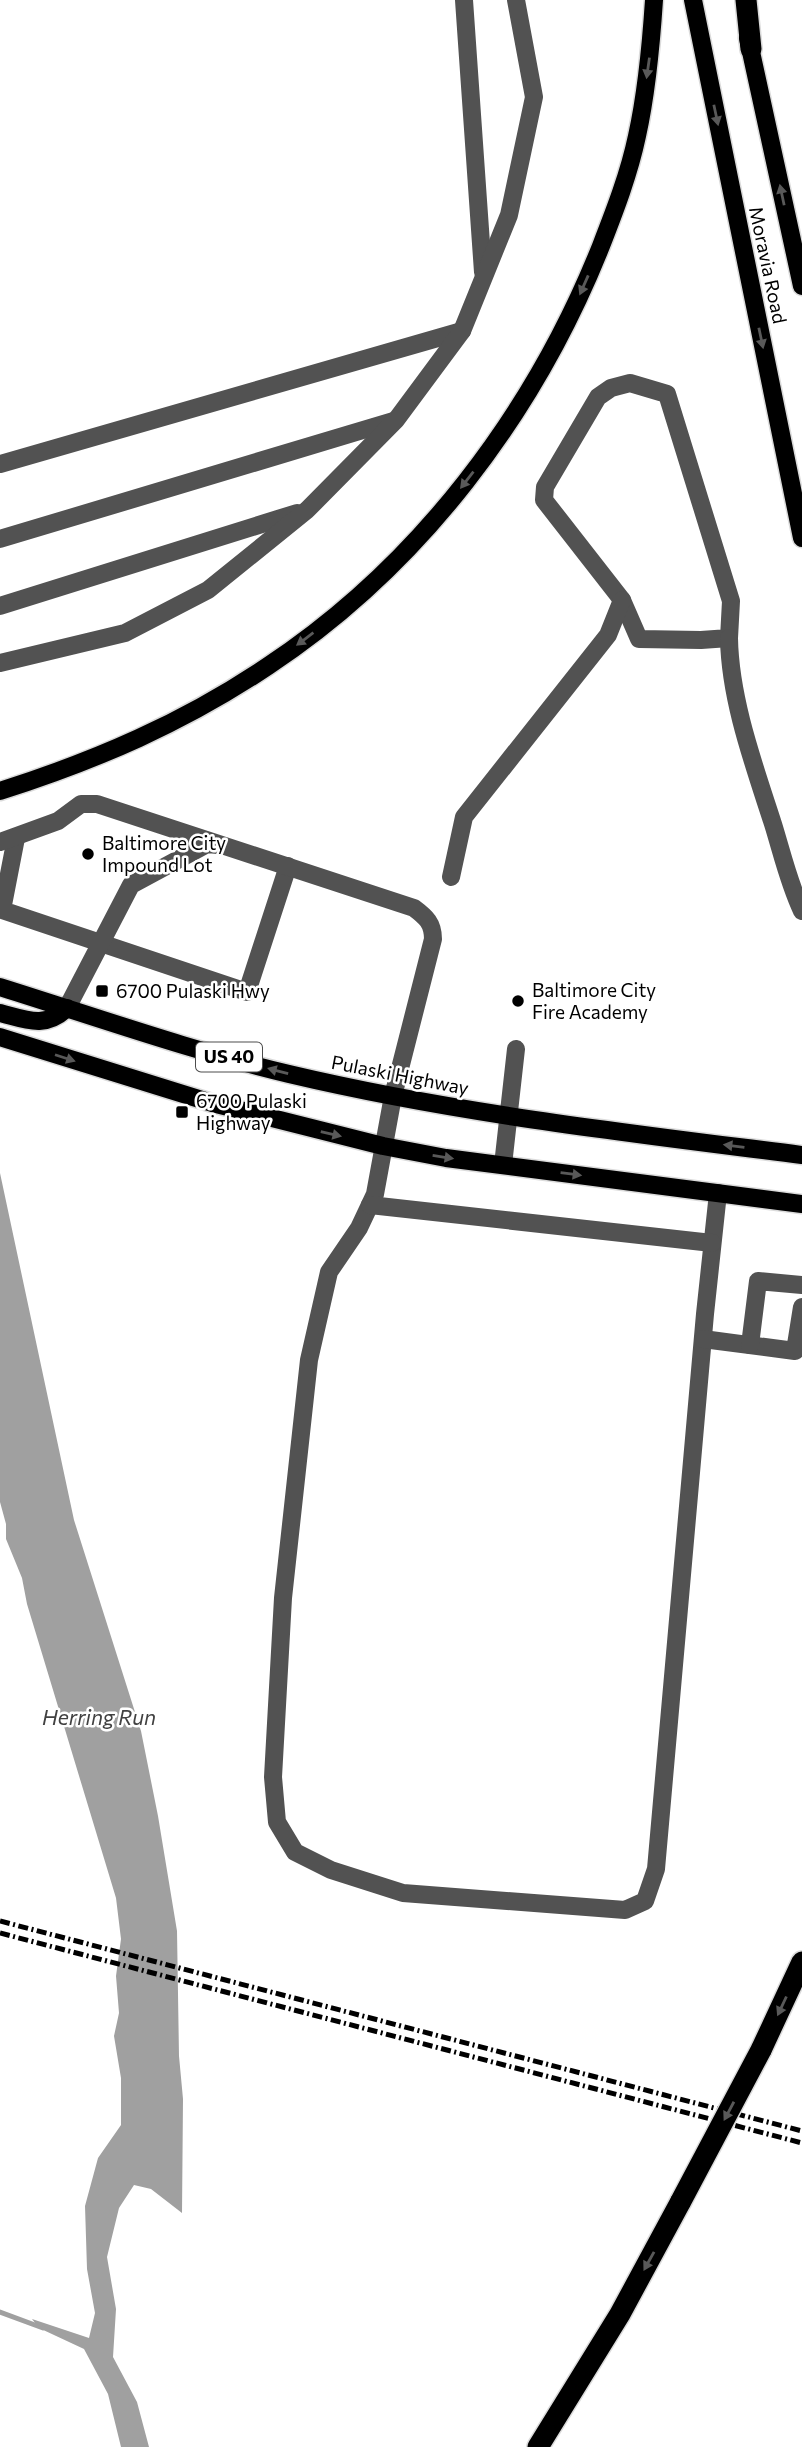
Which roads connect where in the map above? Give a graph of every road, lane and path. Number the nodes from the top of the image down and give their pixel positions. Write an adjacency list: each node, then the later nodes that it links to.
1 (464, 0): 8 (lane)
2 (516, 0): 8 (lane)
3 (654, 0): 20 (main road, one-way to 20)
4 (693, 0): 14 (main road, Moravia Road, one-way to 14)
5 (740, 0): 7 (main road, Moravia Road)
6 (746, 0): 7 (highway)
7 (751, 49): 9 (main road, Moravia Road, one-way to 7)
8 (484, 278): 10 (lane)
9 (802, 286)
10 (462, 331): 11 (lane); 12 (lane)
11 (396, 420): 13 (lane); 15 (lane)
12 (0, 464)
13 (307, 510): 17 (lane); 19 (lane)
14 (802, 538)
15 (0, 539)
16 (622, 600): 18 (lane); 18 (lane); 24 (lane)
17 (0, 606)
18 (729, 638): 25 (lane)
19 (0, 663)
20 (0, 792)
21 (8, 840): 22 (lane); 26 (lane)
22 (225, 846): 23 (lane); 26 (lane)
23 (288, 866): 26 (lane); 32 (lane)
24 (451, 877)
25 (802, 911)
26 (102, 944): 28 (lane)
27 (0, 987): 28 (main road, Pulaski Highway / US 40)
28 (67, 1008): 29 (main road); 32 (main road, Pulaski Highway / US 40, one-way to 28)
29 (0, 1013)
30 (0, 1037): 34 (main road, US 40, one-way to 34)
31 (516, 1049): 33 (lane)
32 (393, 1096): 33 (main road, Pulaski Highway / US 40); 34 (lane)
33 (508, 1117): 35 (main road, Pulaski Highway / US 40, one-way to 33); 36 (lane)
34 (383, 1146): 36 (main road, US 40, one-way to 36); 39 (lane)
35 (802, 1155)
36 (503, 1165): 37 (main road, US 40, one-way to 37)
37 (718, 1193): 38 (main road, US 40); 40 (lane)
38 (802, 1204)
39 (370, 1205): 40 (lane); 43 (lane)
40 (712, 1243): 43 (lane)
41 (802, 1285): 44 (lane)
42 (802, 1307): 44 (lane)
43 (703, 1339): 44 (lane)
44 (750, 1345)
45 (802, 1962): 46 (highway, one-way to 46, bridge)
46 (538, 2447)

